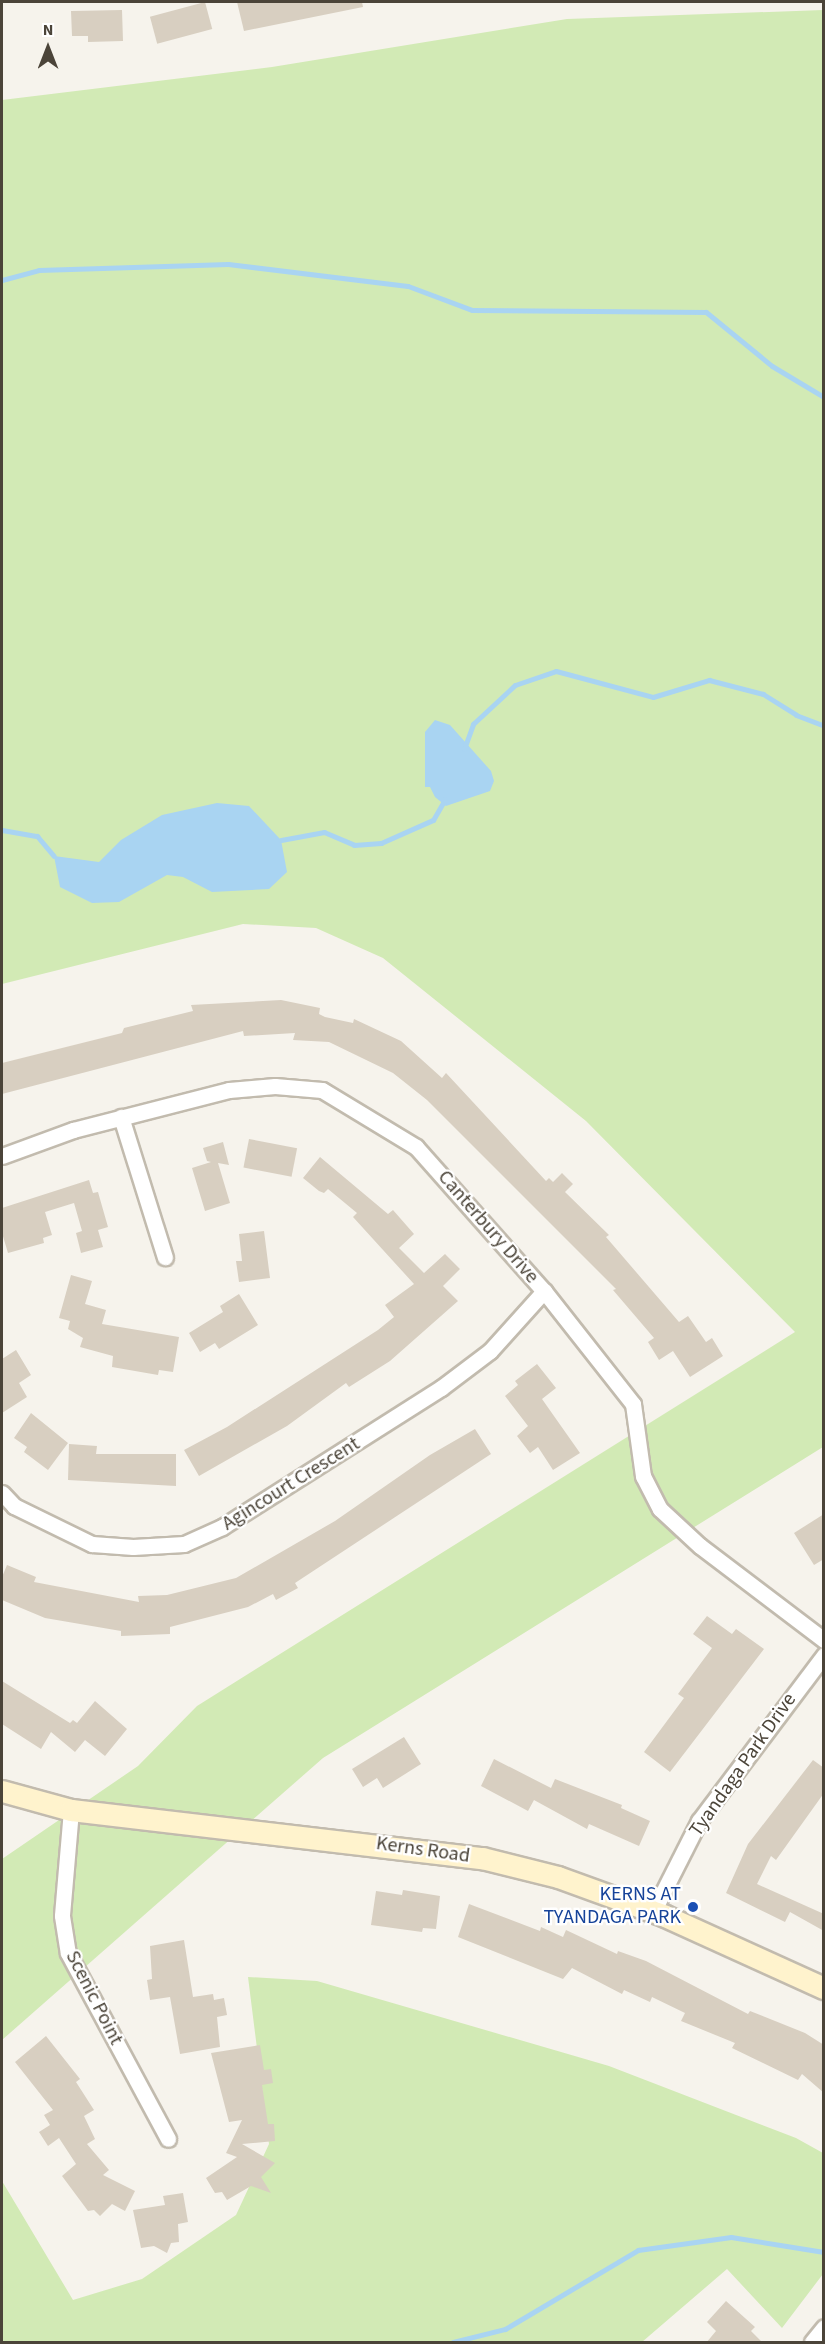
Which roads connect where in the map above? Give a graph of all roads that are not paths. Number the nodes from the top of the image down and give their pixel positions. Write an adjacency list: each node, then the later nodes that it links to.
1 (121, 1118): 2 (street, Canterbury Drive); 3 (street); 4 (street, Canterbury Drive)
2 (2, 1156)
3 (165, 1257)
4 (544, 1291): 5 (street, Agincourt Crescent); 6 (street, Canterbury Drive)
5 (2, 1493)
6 (824, 1640)
7 (824, 1654): 10 (street, Tyandaga Park Drive)
8 (2, 1791): 9 (street, Kerns Road)
9 (71, 1810): 10 (street, Kerns Road); 12 (street, Scenic Point)
10 (653, 1912): 11 (street, Kerns Road)
11 (824, 1988)
12 (168, 2139)
13 (824, 2327): 14 (street)
14 (812, 2343)

